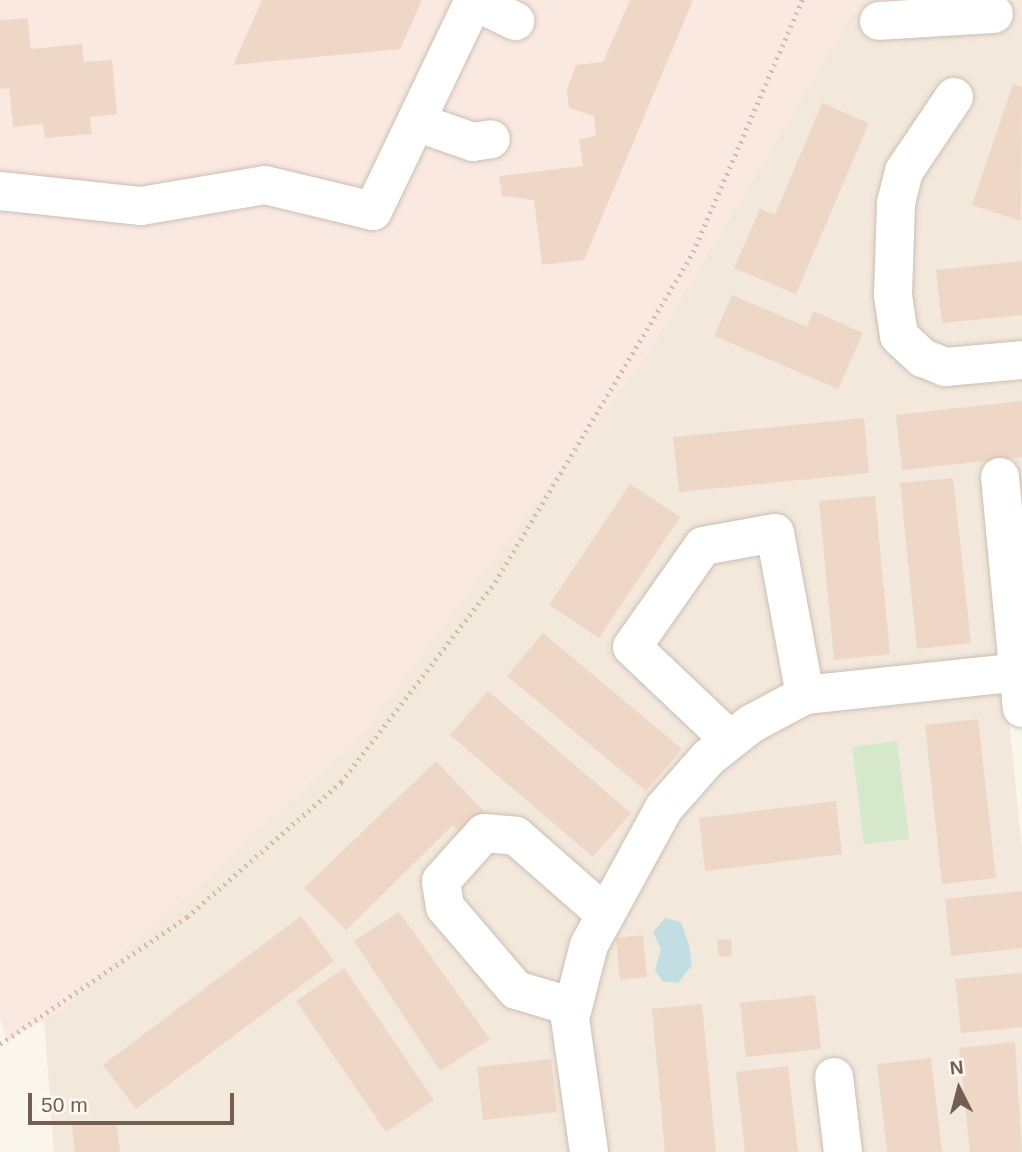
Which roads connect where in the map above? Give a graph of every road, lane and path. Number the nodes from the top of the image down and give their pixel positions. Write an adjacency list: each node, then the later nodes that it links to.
1 (474, 0): 4 (street); 7 (street)
2 (803, 0): 17 (path)
3 (994, 14): 5 (street)
4 (515, 21)
5 (879, 21)
6 (954, 97): 10 (street)
7 (416, 122): 8 (street); 9 (street)
8 (480, 148)
9 (0, 191)
10 (1022, 360)
11 (999, 477): 12 (street)
12 (1021, 684): 13 (street)
13 (805, 695): 14 (street); 14 (street)
14 (730, 740): 15 (street)
15 (605, 914): 16 (street); 16 (street)
16 (573, 1007): 19 (street)
17 (0, 1044)
18 (834, 1077): 20 (street)
19 (589, 1152)
20 (843, 1152)

